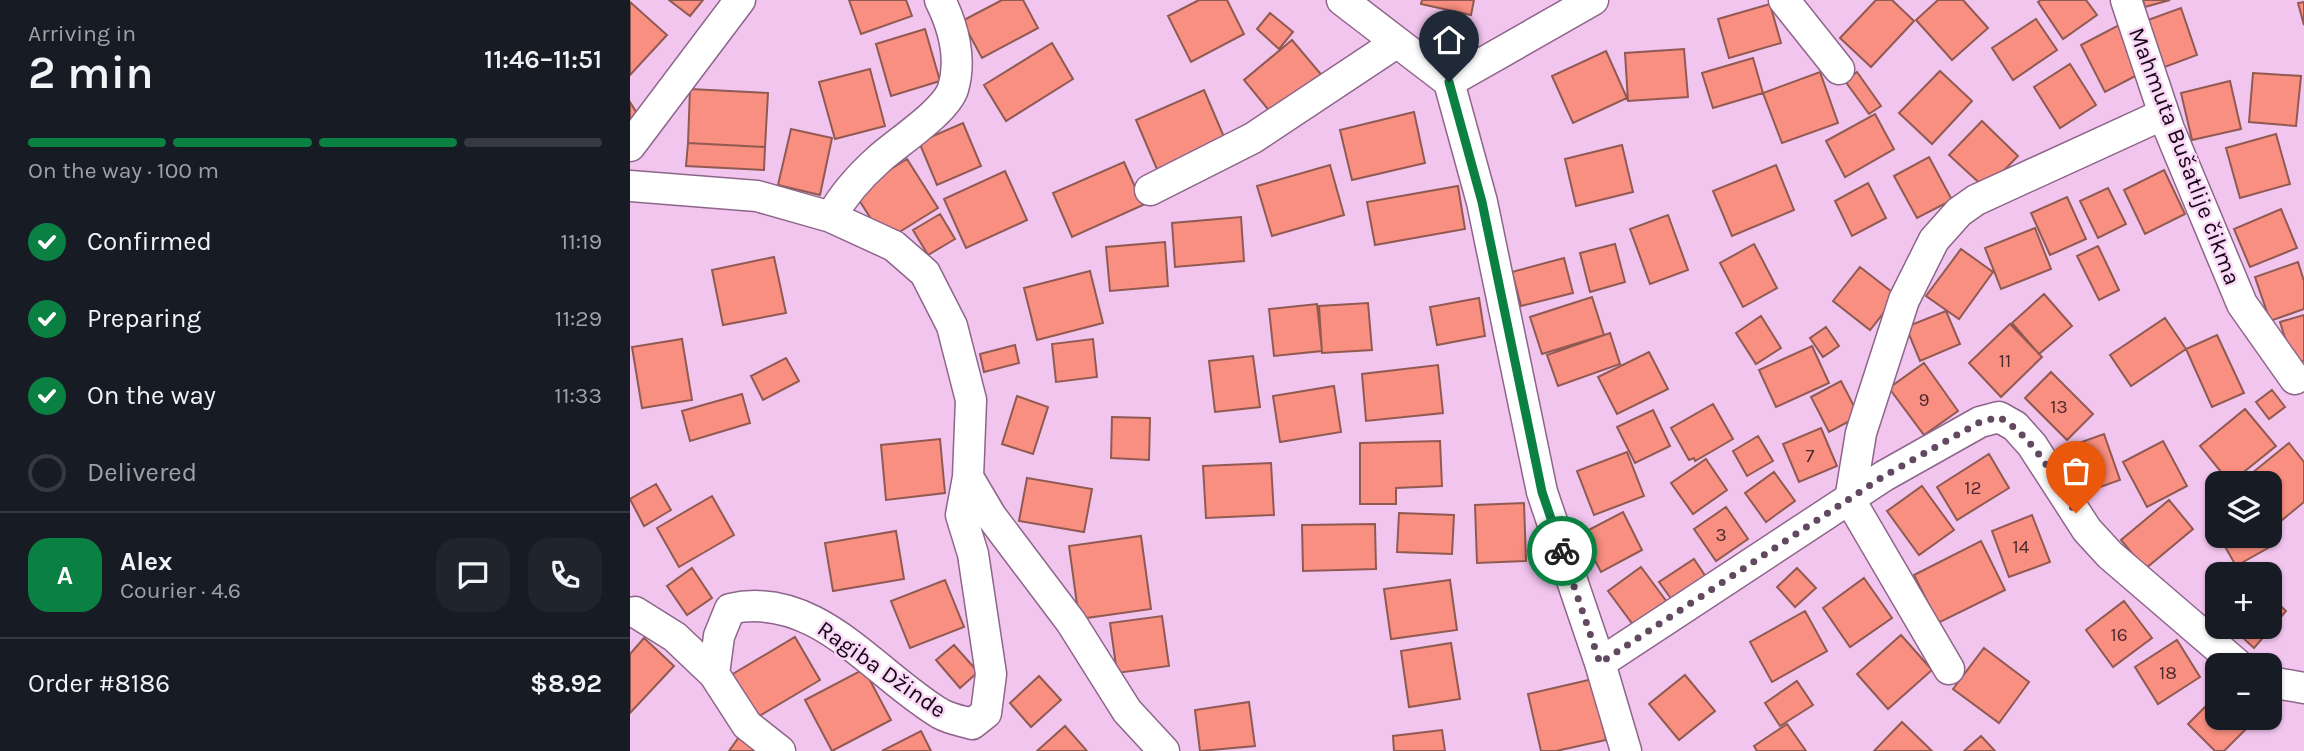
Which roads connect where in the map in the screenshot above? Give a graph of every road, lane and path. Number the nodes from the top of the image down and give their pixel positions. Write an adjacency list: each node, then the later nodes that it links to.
1 (740, 0): 11 (street)
2 (940, 0): 14 (street)
3 (1342, 0): 7 (street)
4 (1593, 0): 9 (street)
5 (1784, 0): 8 (street)
6 (2126, 0): 10 (street, Mahmuta Bušatlije čikma)
7 (1396, 43): 9 (street); 13 (street)
8 (1839, 69)
9 (1449, 82): 20 (street)
10 (2164, 114): 15 (street, Mahmuta Bušatlije čikma); 17 (street)
11 (630, 146)
12 (630, 186): 14 (street, Ragiba Džinde)
13 (1150, 190)
14 (831, 217): 16 (street, Ragiba Džinde)
15 (2295, 379)
16 (968, 477): 22 (street, Ragiba Džinde); 26 (street)
17 (1850, 500): 19 (street); 20 (street); 21 (street)
18 (635, 612): 22 (street)
19 (2224, 653)
20 (1600, 663): 27 (street)
21 (1949, 669)
22 (714, 674): 25 (street)
23 (2282, 684): 24 (street)
24 (2304, 688)
25 (780, 751)
26 (1164, 751)
27 (1626, 751)

